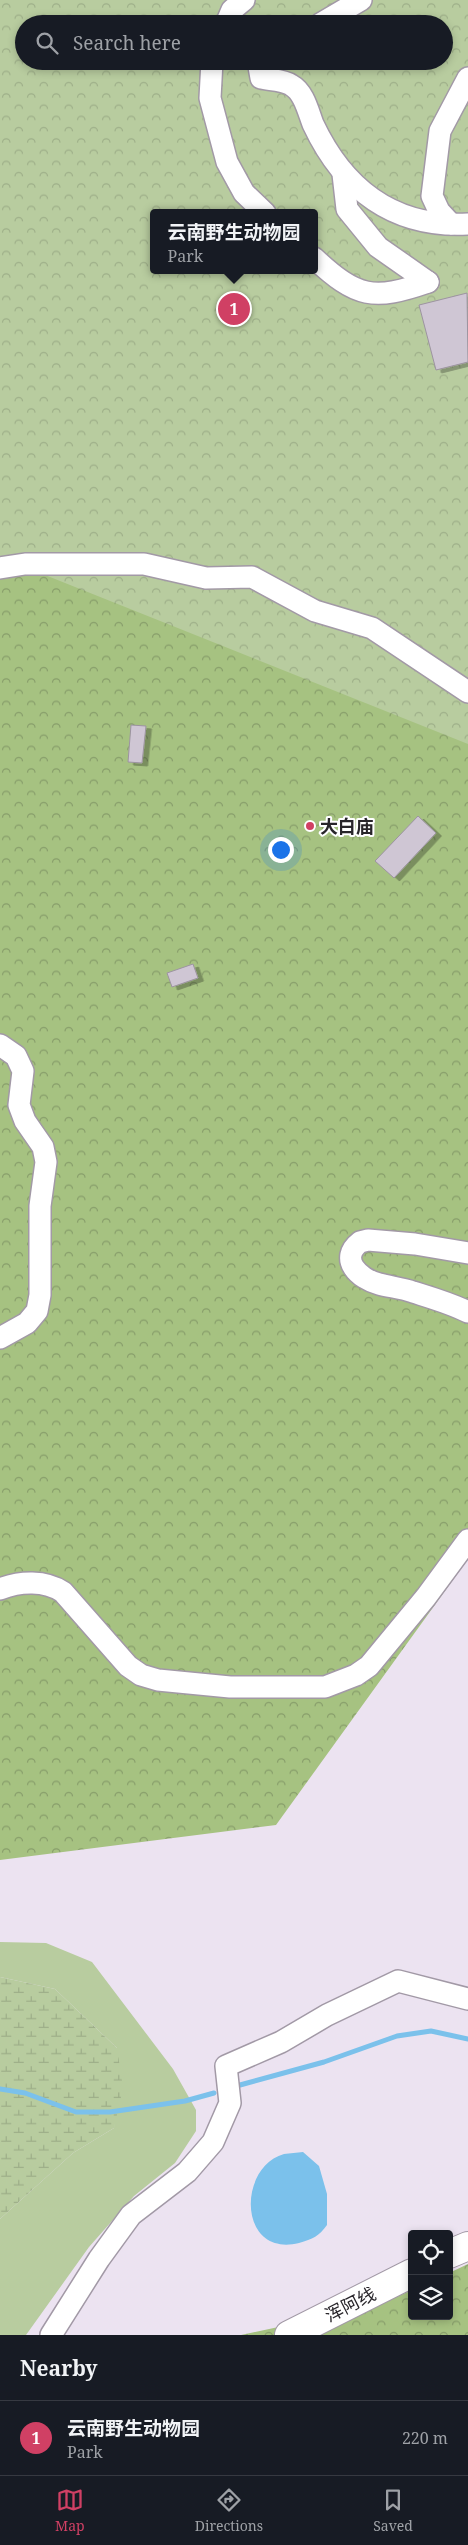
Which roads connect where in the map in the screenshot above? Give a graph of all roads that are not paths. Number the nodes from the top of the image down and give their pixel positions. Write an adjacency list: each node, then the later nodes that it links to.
1 (361, 0): 2 (street)
2 (335, 15)
3 (212, 70): 7 (street)
4 (260, 70): 6 (street)
5 (468, 78): 8 (street)
6 (343, 174): 8 (street); 9 (street)
7 (261, 209)
8 (460, 224)
9 (318, 262)
10 (0, 568): 11 (street)
11 (468, 692)
12 (0, 1046): 15 (street)
13 (468, 1253): 14 (street)
14 (468, 1312)
15 (0, 1338)
16 (468, 1540): 17 (street)
17 (0, 1589)
18 (468, 1999): 22 (street)
19 (468, 2246): 20 (main road)
20 (453, 2252)
21 (408, 2275): 23 (main road, 浑阿线)
22 (51, 2335)
23 (289, 2335)

